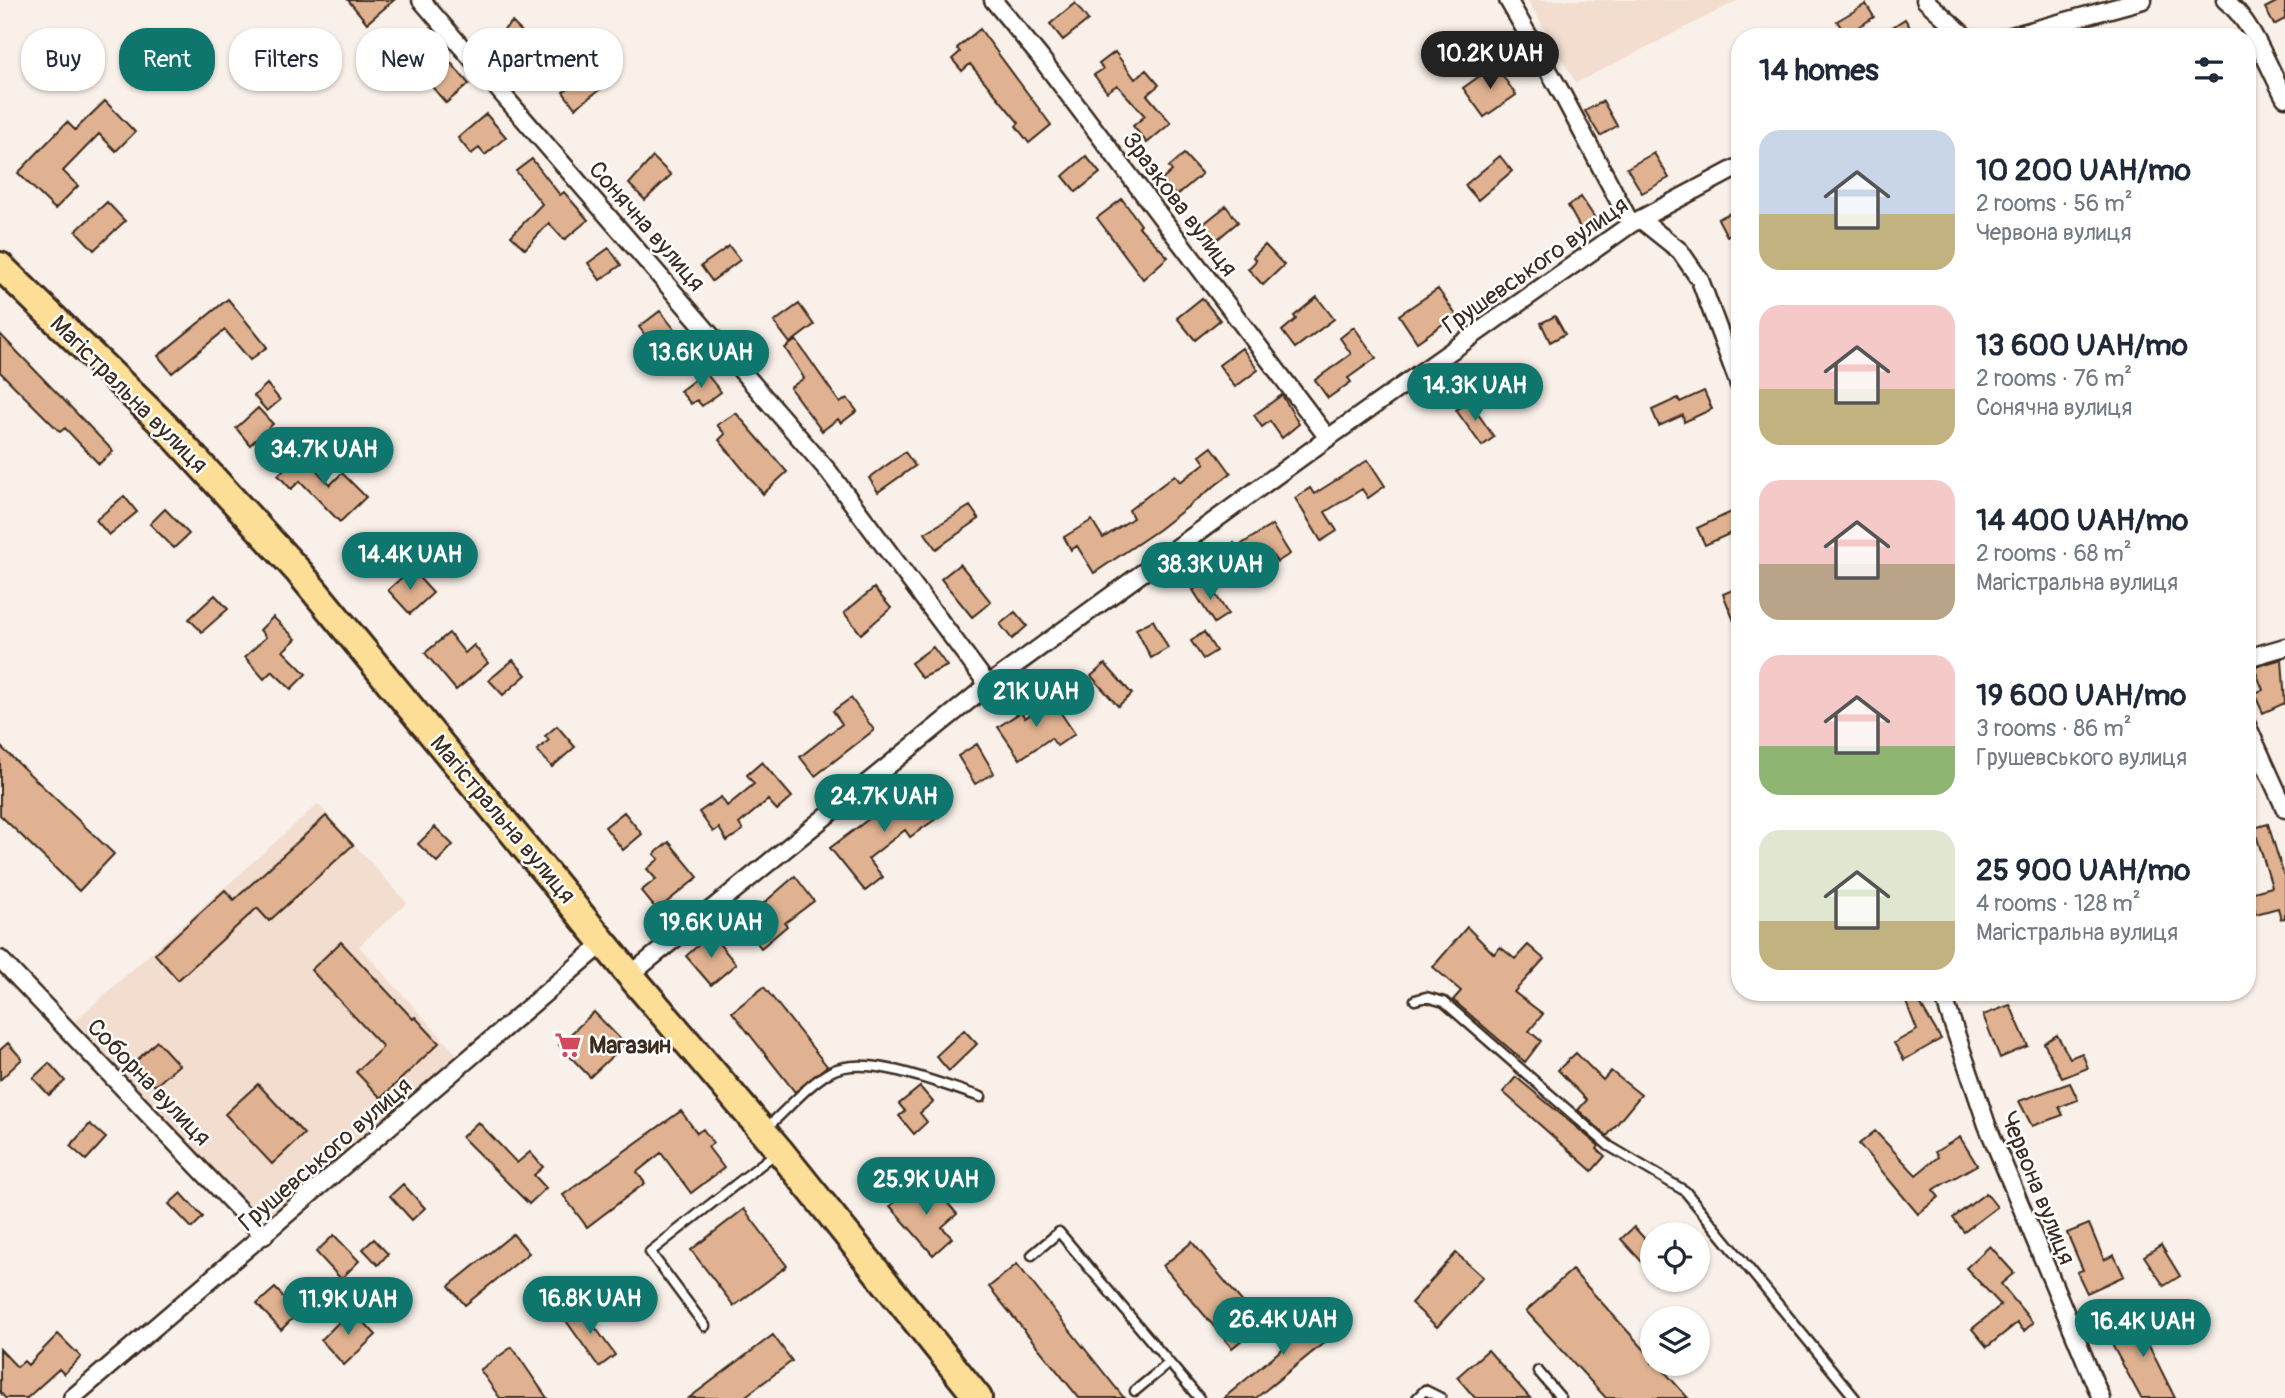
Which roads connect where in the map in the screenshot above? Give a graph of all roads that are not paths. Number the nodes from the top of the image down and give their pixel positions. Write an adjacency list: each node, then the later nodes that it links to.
1 (421, 0): 19 (street, Сонячна вулиця)
2 (993, 0): 16 (street, Зразкова вулиця)
3 (1508, 0): 13 (street)
4 (1925, 0): 7 (street)
5 (2143, 0): 8 (street)
6 (2225, 0): 9 (street)
7 (1956, 28)
8 (2041, 28)
9 (2247, 28)
10 (2256, 45): 11 (street)
11 (2285, 98)
12 (1731, 171): 13 (street, Грушевського вулиця)
13 (1635, 221): 15 (street); 16 (street, Грушевського вулиця)
14 (0, 266): 22 (main road, Магістральна вулиця)
15 (1731, 363)
16 (1328, 438): 19 (street, Грушевського вулиця)
17 (2285, 646): 18 (street)
18 (2256, 655)
19 (988, 685): 24 (street, Грушевського вулиця)
20 (2256, 745): 21 (street)
21 (2285, 809)
22 (605, 942): 24 (main road, Магістральна вулиця); 29 (street, Грушевського вулиця)
23 (0, 959): 29 (street, Соборна вулиця)
24 (630, 975): 28 (main road, Магістральна вулиця)
25 (1415, 1000): 41 (lane)
26 (1945, 1001): 42 (street, Червона вулиця)
27 (981, 1097): 28 (lane)
28 (771, 1141): 31 (lane); 36 (main road, Магістральна вулиця)
29 (264, 1236): 35 (street, Грушевського вулиця)
30 (1032, 1255): 32 (lane)
31 (705, 1326)
32 (1169, 1363): 34 (lane); 37 (lane)
33 (1538, 1371): 40 (lane)
34 (1135, 1391)
35 (72, 1398)
36 (978, 1398)
37 (1199, 1398)
38 (1417, 1398): 39 (lane)
39 (1441, 1398)
40 (1561, 1398)
41 (1855, 1398)
42 (2101, 1398)

